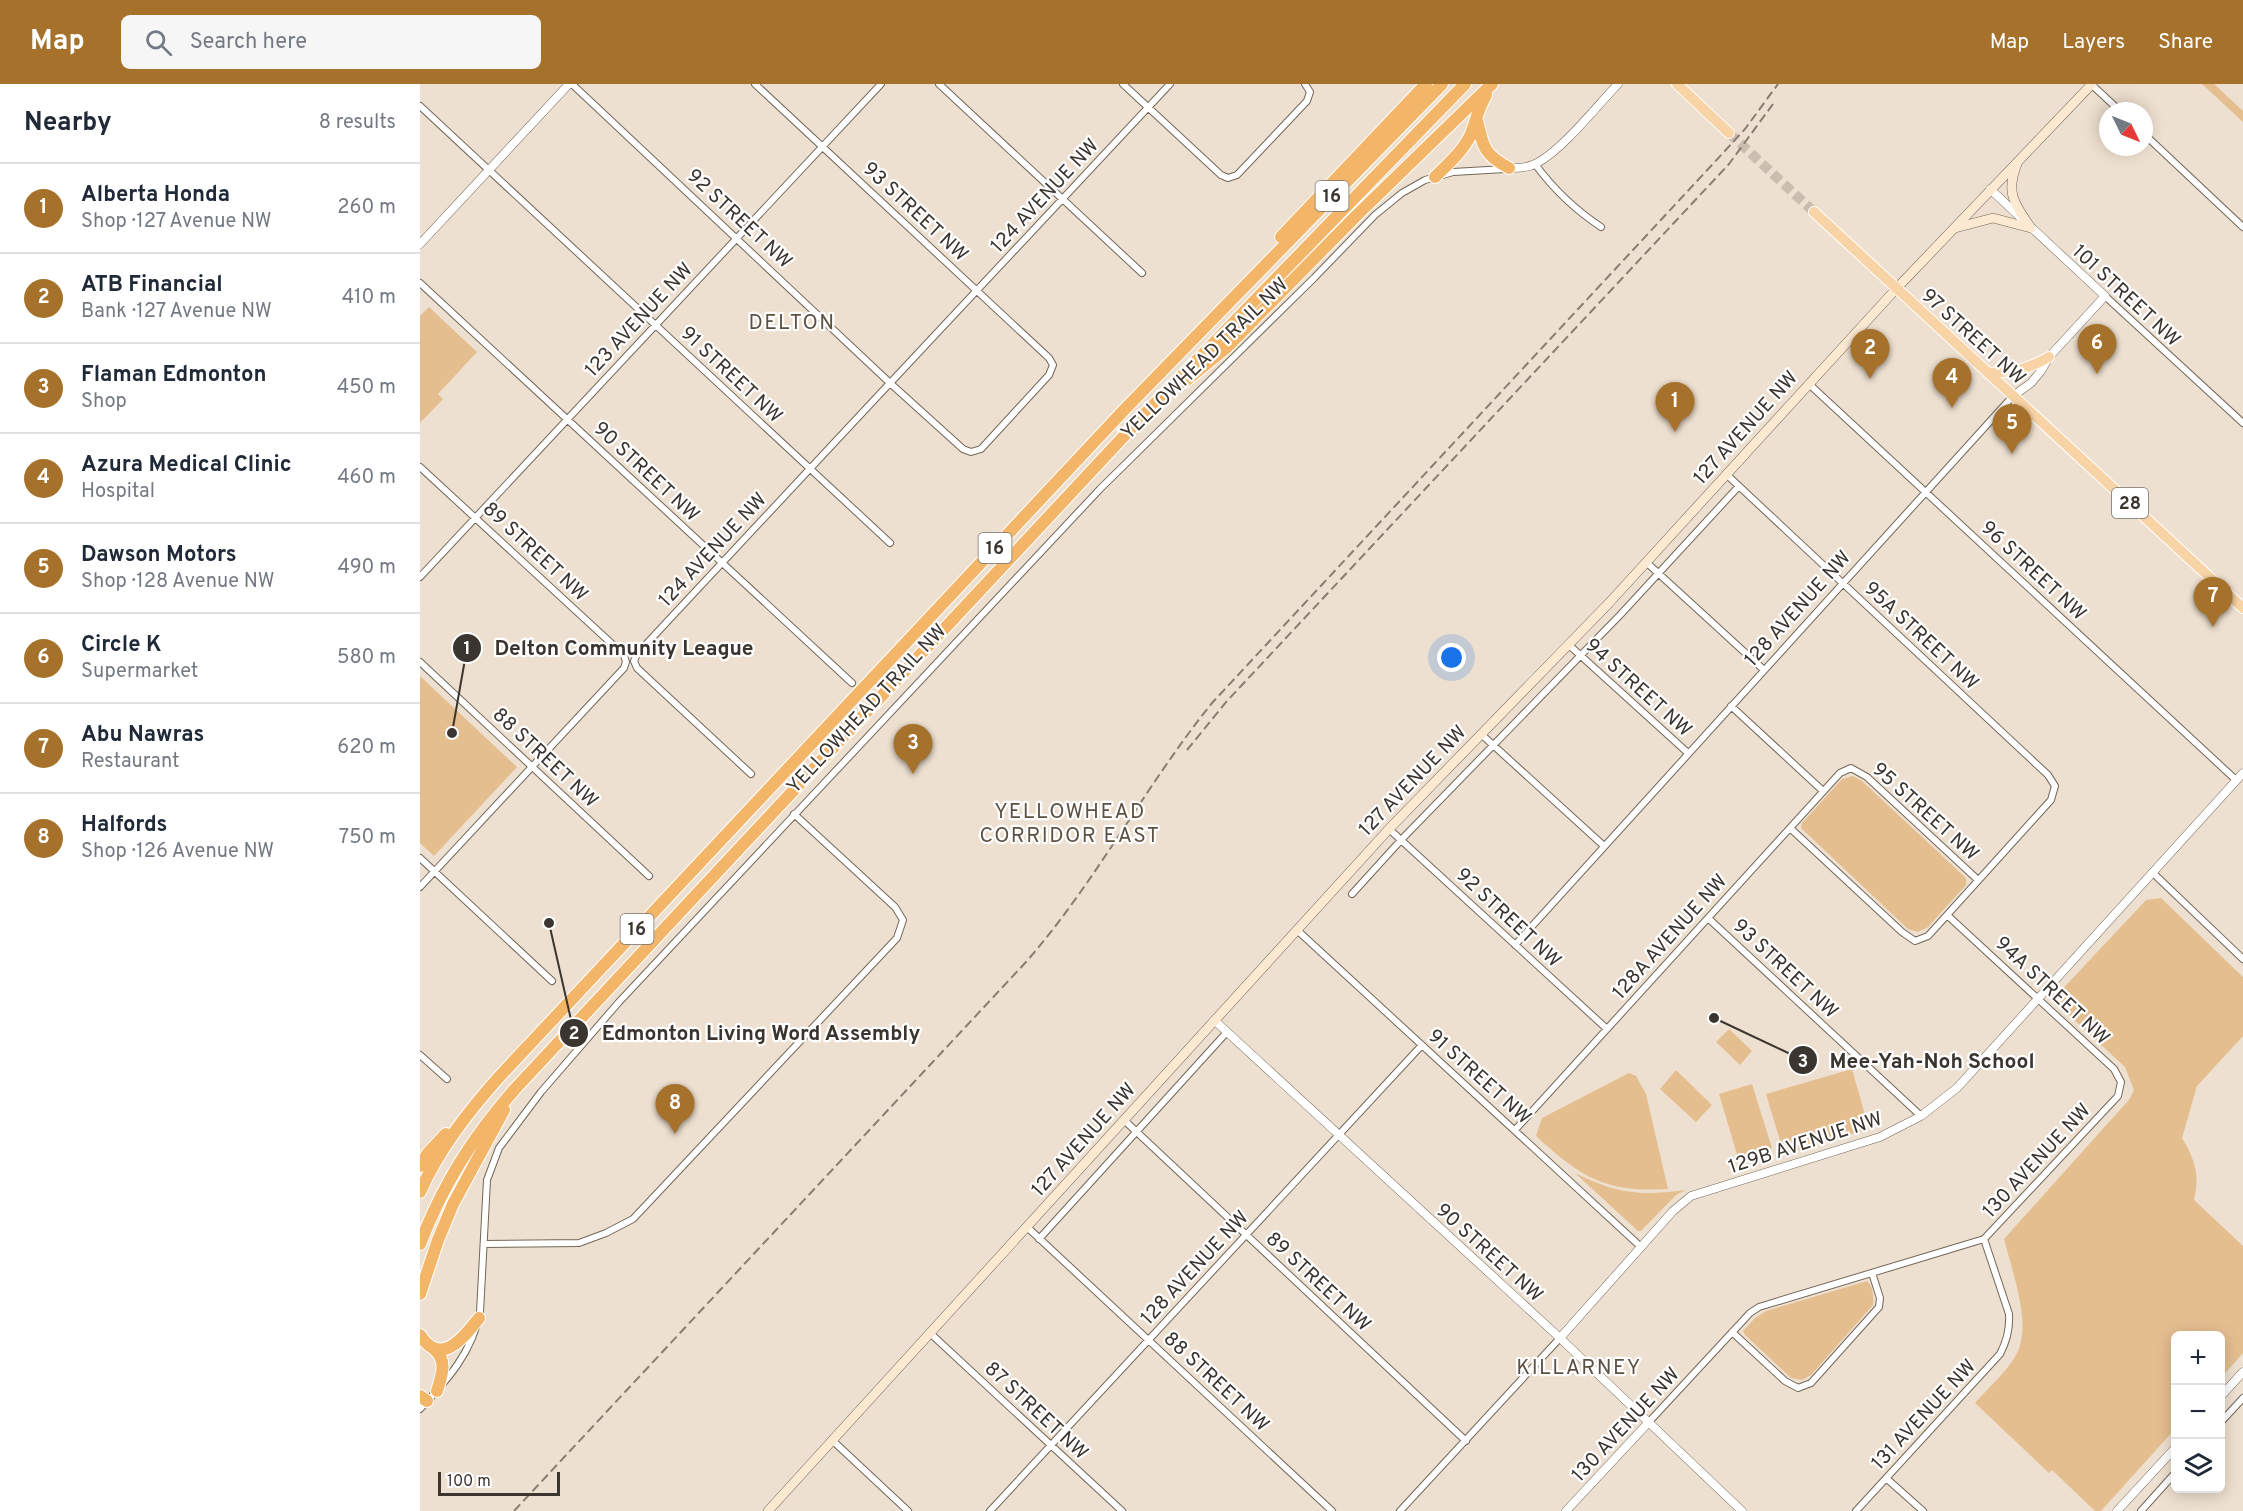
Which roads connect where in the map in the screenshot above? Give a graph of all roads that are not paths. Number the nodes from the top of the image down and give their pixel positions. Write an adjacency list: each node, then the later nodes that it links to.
1 (570, 84): 25 (street); 34 (street, 92 STREET NW)
2 (755, 84): 21 (street, 93 STREET NW)
3 (881, 84): 21 (street, 123 AVENUE NW)
4 (939, 84): 28 (street)
5 (1123, 84): 17 (street)
6 (1170, 84): 17 (street, 124 AVENUE NW)
7 (1305, 84): 17 (street)
8 (1426, 84): 41 (highway)
9 (1442, 84): 41 (highway, YELLOWHEAD TRAIL NW / 16)
10 (1465, 84): 49 (highway, YELLOWHEAD TRAIL NW / 16)
11 (1492, 84): 18 (highway); 49 (highway)
12 (1618, 84): 23 (street)
13 (1677, 84): 19 (main road)
14 (2091, 84): 15 (street); 22 (main road, 127 AVENUE NW)
15 (2110, 102)
16 (420, 105): 25 (street, 91 STREET NW)
17 (1148, 107): 28 (street, 124 AVENUE NW)
18 (1476, 116): 24 (highway); 26 (highway)
19 (1728, 133)
20 (2153, 142): 31 (street)
21 (822, 147): 34 (street, 123 AVENUE NW); 39 (street, 93 STREET NW)
22 (2020, 159): 27 (main road, 127 AVENUE NW); 33 (main road)
23 (1535, 164): 24 (street); 30 (street)
24 (1509, 168): 26 (street, YELLOWHEAD TRAIL NW)
25 (489, 169): 35 (street); 42 (street, 91 STREET NW)
26 (1435, 177): 80 (street, YELLOWHEAD TRAIL NW)
27 (1990, 189): 32 (main road, 127 AVENUE NW); 33 (street, 101 STREET NW)
28 (1062, 199): 36 (street); 39 (street, 124 AVENUE NW)
29 (1814, 212): 38 (main road, 97 STREET NW)
30 (1601, 227)
31 (2243, 227)
32 (1953, 228): 33 (main road); 38 (main road, 127 AVENUE NW)
33 (2031, 228): 40 (street, 101 STREET NW)
34 (737, 238): 42 (street, 123 AVENUE NW); 45 (street, 92 STREET NW)
35 (420, 244)
36 (1142, 273)
37 (420, 283): 48 (street, 90 STREET NW)
38 (1896, 289): 44 (main road, 97 STREET NW); 46 (main road, 127 AVENUE NW)
39 (977, 290): 45 (street, 124 AVENUE NW); 51 (street, 93 STREET NW)
40 (2105, 296): 43 (street, 128 AVENUE NW); 50 (street, 101 STREET NW)
41 (1223, 308): 107 (highway, YELLOWHEAD TRAIL NW / 16)
42 (655, 325): 48 (street, 123 AVENUE NW); 53 (street, 91 STREET NW)
43 (2049, 357): 44 (main road); 47 (street, 128 AVENUE NW)
44 (1988, 373): 47 (main road, 97 STREET NW)
45 (889, 380): 51 (street, 92 STREET NW); 53 (street, 124 AVENUE NW)
46 (1809, 384): 54 (main road, 127 AVENUE NW); 56 (street, 96 STREET NW)
47 (2014, 397): 56 (street, 128 AVENUE NW); 64 (main road, 97 STREET NW / 28)
48 (567, 420): 57 (street, 123 AVENUE NW); 59 (street, 90 STREET NW)
49 (1139, 420): 105 (highway, YELLOWHEAD TRAIL NW / 16)
50 (2243, 423)
51 (971, 452)
52 (420, 467): 57 (street, 89 STREET NW)
53 (810, 469): 58 (street, 91 STREET NW); 59 (street, 124 AVENUE NW)
54 (1726, 474): 55 (street, 95A STREET NW); 60 (main road, 127 AVENUE NW)
55 (1739, 486): 61 (street, 127 AVENUE NW); 63 (street, 95A STREET NW)
56 (1926, 491): 63 (street, 128 AVENUE NW); 78 (street, 96 STREET NW)
57 (476, 518): 62 (street, 123 AVENUE NW); 74 (street, 89 STREET NW)
58 (890, 543)
59 (723, 562): 69 (street, 90 STREET NW); 77 (street, 124 AVENUE NW)
60 (1646, 562): 61 (street); 65 (main road, 127 AVENUE NW)
61 (1659, 573): 66 (street, 127 AVENUE NW); 68 (street)
62 (420, 578)
63 (1843, 583): 68 (street, 128 AVENUE NW); 89 (street, 95A STREET NW)
64 (2243, 608)
65 (1569, 645): 66 (street, 94 STREET NW); 71 (main road, 127 AVENUE NW)
66 (1581, 656): 72 (street, 127 AVENUE NW); 73 (street, 94 STREET NW)
67 (420, 662): 74 (street, 88 STREET NW)
68 (1764, 670): 70 (street, 128 AVENUE NW)
69 (852, 683)
70 (1731, 706): 73 (street, 128 AVENUE NW); 79 (street)
71 (1481, 734): 72 (street); 82 (main road, 127 AVENUE NW)
72 (1493, 745): 83 (street, 127 AVENUE NW); 84 (street)
73 (1688, 753): 84 (street, 128 AVENUE NW)
74 (532, 766): 86 (street); 88 (street, 88 STREET NW)
75 (1851, 768): 79 (street, 128A AVENUE NW); 89 (street, 95 STREET NW)
76 (2243, 773): 78 (street, 129B AVENUE NW)
77 (751, 774)
78 (2236, 780): 87 (street, 129B AVENUE NW)
79 (1823, 791): 81 (street, 128A AVENUE NW)
80 (794, 814): 120 (street, YELLOWHEAD TRAIL NW); 120 (street)
81 (1790, 828): 92 (street); 93 (street, 128A AVENUE NW)
82 (1389, 829): 83 (street, 92 STREET NW); 94 (main road, 127 AVENUE NW)
83 (1401, 840): 91 (street, 127 AVENUE NW); 95 (street, 92 STREET NW)
84 (1604, 846): 95 (street, 128 AVENUE NW)
85 (420, 858): 86 (street)
86 (434, 872): 90 (street); 97 (street)
87 (2153, 873): 96 (street); 98 (street, 129B AVENUE NW)
88 (649, 876)
89 (1978, 880): 92 (street)
90 (420, 887)
91 (1352, 894)
92 (1947, 915): 98 (street, 94A STREET NW)
93 (1708, 918): 100 (street, 128A AVENUE NW); 108 (street, 93 STREET NW)
94 (1297, 930): 99 (main road, 127 AVENUE NW); 102 (street, 91 STREET NW)
95 (1515, 945): 100 (street, 92 STREET NW)
96 (2243, 959)
97 (552, 981)
98 (2039, 999): 106 (street, 94A STREET NW); 108 (street, 129B AVENUE NW)
99 (1214, 1020): 101 (street, 90 STREET NW); 109 (main road, 127 AVENUE NW)
100 (1607, 1029): 110 (street, 128A AVENUE NW)
101 (1227, 1032): 111 (street, 127 AVENUE NW); 112 (street, 90 STREET NW)
102 (1422, 1046): 110 (street, 91 STREET NW); 112 (street, 128 AVENUE NW)
103 (420, 1055): 104 (street)
104 (447, 1079)
105 (515, 1089): 119 (highway, YELLOWHEAD TRAIL NW / 16); 123 (highway)
106 (2118, 1096): 118 (street, 130 AVENUE NW)
107 (470, 1110): 113 (highway); 114 (highway, YELLOWHEAD TRAIL NW / 16)
108 (1921, 1116): 121 (street, 129B AVENUE NW)
109 (1124, 1120): 111 (street, 89 STREET NW); 115 (main road, 127 AVENUE NW)
110 (1515, 1130): 121 (street, 91 STREET NW)
111 (1136, 1132): 116 (street, 89 STREET NW); 117 (street, 127 AVENUE NW)
112 (1339, 1136): 116 (street, 128 AVENUE NW); 128 (street, 90 STREET NW)
113 (420, 1166)
114 (420, 1192)
115 (1027, 1227): 117 (street, 88 STREET NW); 126 (main road, 127 AVENUE NW)
116 (1246, 1236): 129 (street, 128 AVENUE NW); 139 (street, 89 STREET NW)
117 (1039, 1239): 129 (street, 88 STREET NW)
118 (1984, 1239): 122 (street, 130 AVENUE NW); 143 (street, 131 AVENUE NW)
119 (420, 1244)
120 (484, 1245): 124 (street, YELLOWHEAD TRAIL NW)
121 (1641, 1247): 128 (street, 129B AVENUE NW)
122 (1872, 1273): 125 (street, 130 AVENUE NW); 125 (street)
123 (420, 1294)
124 (479, 1318): 130 (highway); 132 (street, YELLOWHEAD TRAIL NW)
125 (1732, 1332): 137 (street, 130 AVENUE NW)
126 (930, 1333): 138 (main road, 127 AVENUE NW); 140 (street, 87 STREET NW)
127 (420, 1335): 130 (highway)
128 (1560, 1338): 137 (street, 90 STREET NW); 139 (street, 129B AVENUE NW)
129 (1149, 1340): 140 (street, 128 AVENUE NW); 149 (street, 88 STREET NW)
130 (433, 1348): 132 (highway)
131 (2243, 1372): 133 (street)
132 (437, 1391): 135 (street, YELLOWHEAD TRAIL NW)
133 (2225, 1392)
134 (2243, 1398): 136 (street)
135 (422, 1402)
136 (2225, 1418)
137 (1648, 1423): 144 (street, 90 STREET NW); 151 (street, 130 AVENUE NW)
138 (832, 1440): 145 (main road, 127 AVENUE NW); 146 (street)
139 (1466, 1441): 150 (street, 129B AVENUE NW)
140 (1051, 1446): 147 (street, 128 AVENUE NW); 148 (street, 87 STREET NW)
141 (2171, 1451): 154 (street)
142 (2171, 1477): 155 (street)
143 (1886, 1478): 152 (street, 131 AVENUE NW); 153 (street)
144 (1736, 1509)
145 (768, 1511)
146 (908, 1511)
147 (990, 1511)
148 (1122, 1511)
149 (1332, 1511)
150 (1400, 1511)
151 (1566, 1511)
152 (1856, 1511)
153 (1923, 1511)
154 (2117, 1511)
155 (2141, 1511)

